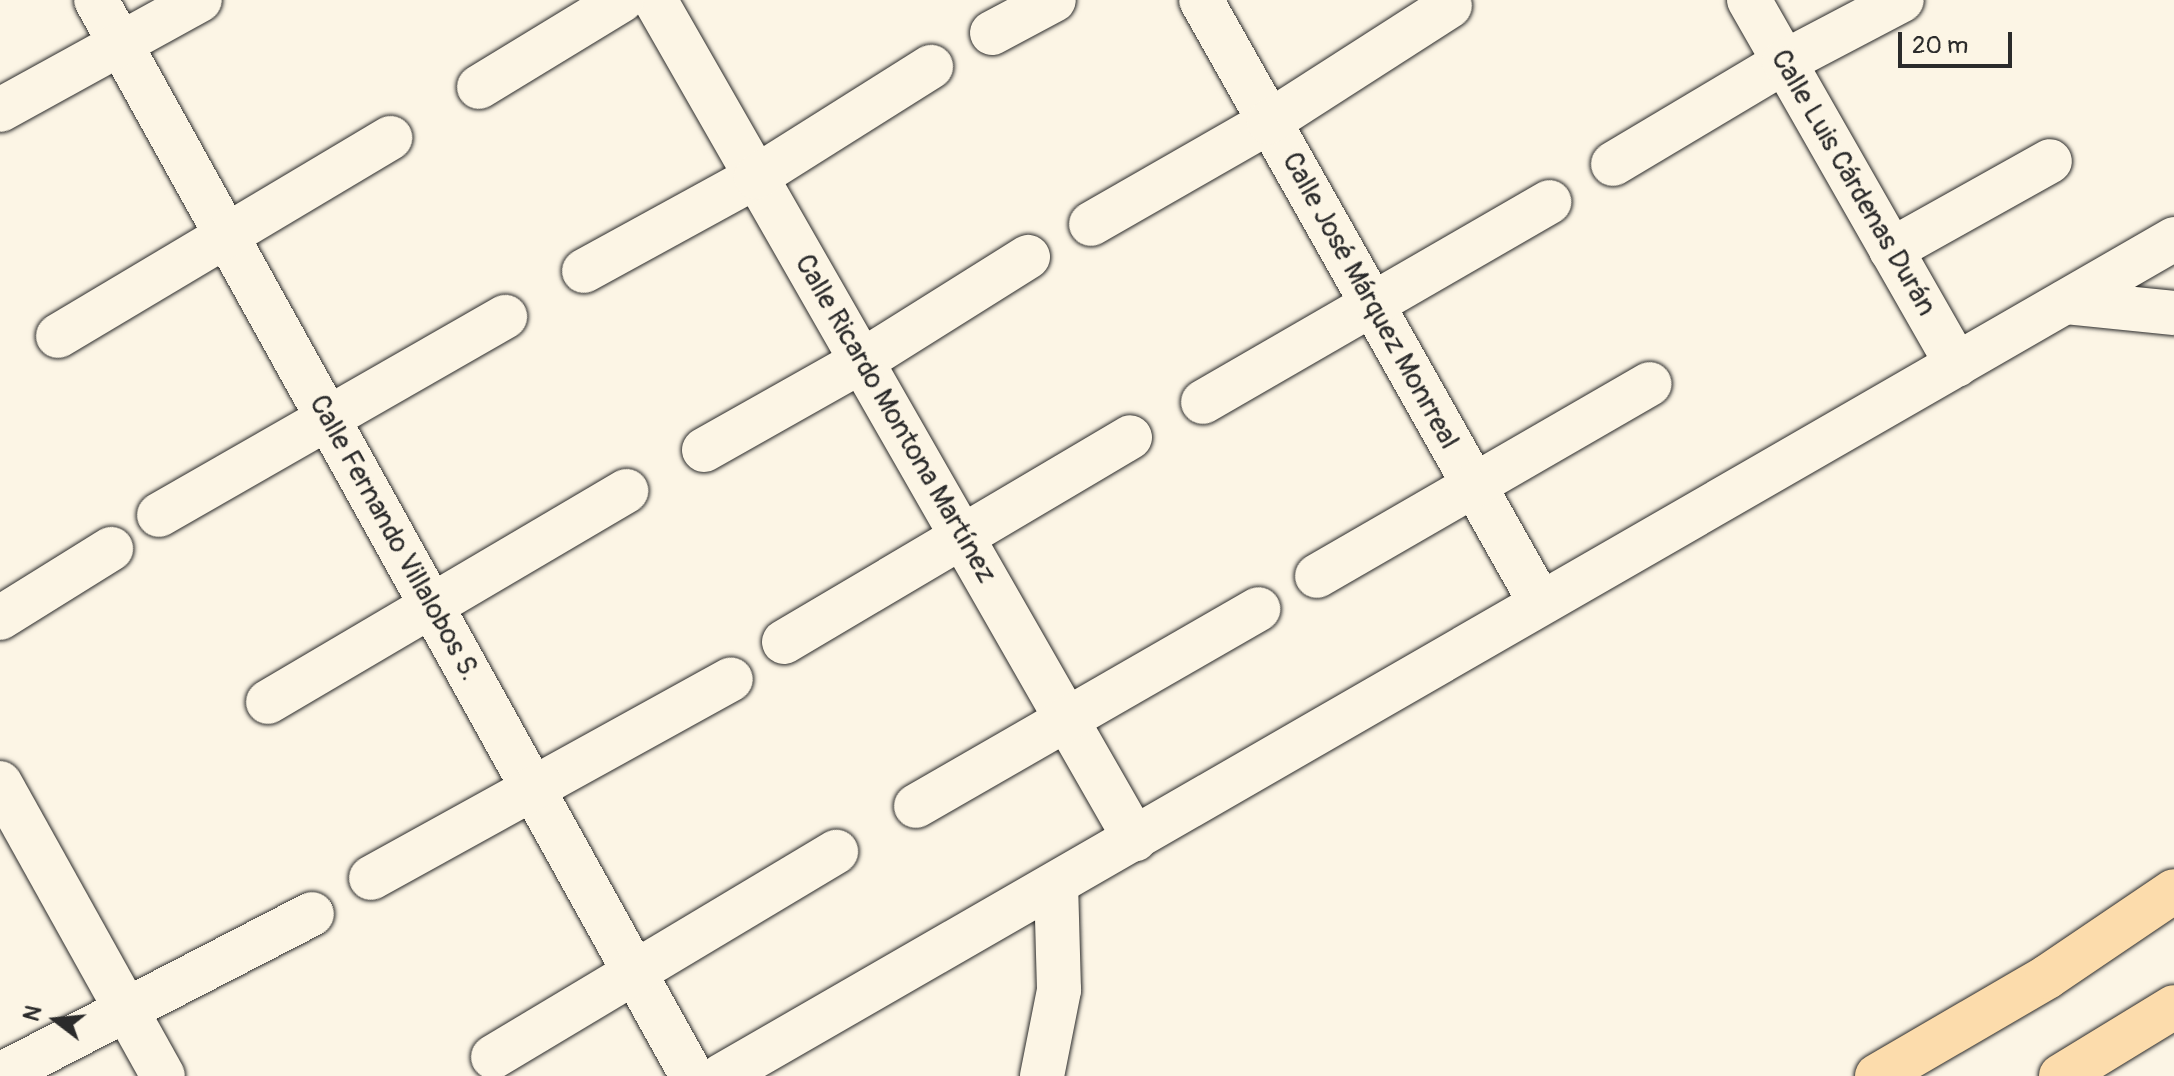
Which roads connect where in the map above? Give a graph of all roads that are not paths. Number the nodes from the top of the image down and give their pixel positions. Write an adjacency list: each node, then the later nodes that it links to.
1 (96, 0): 11 (street, Calle Fernando Villalobos S.)
2 (200, 0): 11 (street)
3 (622, 0): 14 (street)
4 (655, 0): 20 (street, Calle Ricardo Montona Martínez)
5 (1054, 0): 10 (street)
6 (1201, 0): 16 (street, Calle José Márquez Monrreal)
7 (1749, 0): 12 (street, Calle Luis Cárdenas Durán)
8 (1902, 0): 12 (street)
9 (1450, 6): 16 (street)
10 (992, 33)
11 (120, 44): 15 (street); 23 (street, Calle Fernando Villalobos S.)
12 (1784, 62): 19 (street); 25 (street, Calle Luis Cárdenas Durán)
13 (931, 67): 20 (street)
14 (479, 87)
15 (0, 110)
16 (1269, 122): 22 (street); 28 (street, Calle José Márquez Monrreal)
17 (390, 138): 23 (street)
18 (2050, 161): 25 (street)
19 (1613, 164)
20 (756, 177): 27 (street); 33 (street, Calle Ricardo Montona Martínez)
21 (1549, 202): 28 (street)
22 (1091, 224)
23 (226, 235): 32 (street); 37 (street, Calle Fernando Villalobos S.)
24 (2174, 239): 29 (street)
25 (1891, 250): 34 (street, Calle Luis Cárdenas Durán)
26 (1028, 257): 33 (street)
27 (584, 271)
28 (1371, 301): 36 (street); 40 (street, Calle José Márquez Monrreal)
29 (2066, 302): 30 (street); 34 (street)
30 (2174, 313)
31 (505, 317): 37 (street)
32 (58, 336)
33 (862, 361): 39 (street); 43 (street, Calle Ricardo Montona Martínez)
34 (1957, 365): 46 (street)
35 (1650, 384): 40 (street)
36 (1203, 402)
37 (327, 417): 42 (street); 47 (street, Calle Fernando Villalobos S.)
38 (1130, 437): 43 (street)
39 (704, 450)
40 (1473, 483): 45 (street); 46 (street, Calle José Márquez Monrreal)
41 (626, 491): 47 (street)
42 (159, 515)
43 (964, 540): 50 (street); 53 (street, Calle Ricardo Montona Martínez)
44 (111, 549): 49 (street)
45 (1317, 576)
46 (1540, 602): 57 (street)
47 (432, 607): 52 (street); 55 (street, Calle Fernando Villalobos S.)
48 (1258, 609): 53 (street)
49 (0, 618)
50 (784, 642)
51 (731, 679): 55 (street)
52 (268, 702)
53 (1065, 716): 56 (street); 57 (street, Calle Ricardo Montona Martínez)
54 (0, 783): 58 (street)
55 (532, 788): 60 (street); 64 (street, Calle Fernando Villalobos S.)
56 (916, 806)
57 (1135, 839): 61 (street)
58 (14, 840): 66 (street)
59 (836, 852): 64 (street)
60 (371, 878)
61 (1056, 884): 71 (street); 72 (street)
62 (2174, 891): 73 (main road)
63 (312, 914): 66 (street)
64 (635, 974): 67 (street); 70 (street, Calle Fernando Villalobos S.)
65 (2174, 1007): 74 (main road)
66 (126, 1009): 68 (street); 69 (street)
67 (493, 1057)
68 (0, 1075)
69 (163, 1076)
70 (692, 1076)
71 (721, 1076)
72 (1042, 1076)
73 (1877, 1076)
74 (2061, 1076)

